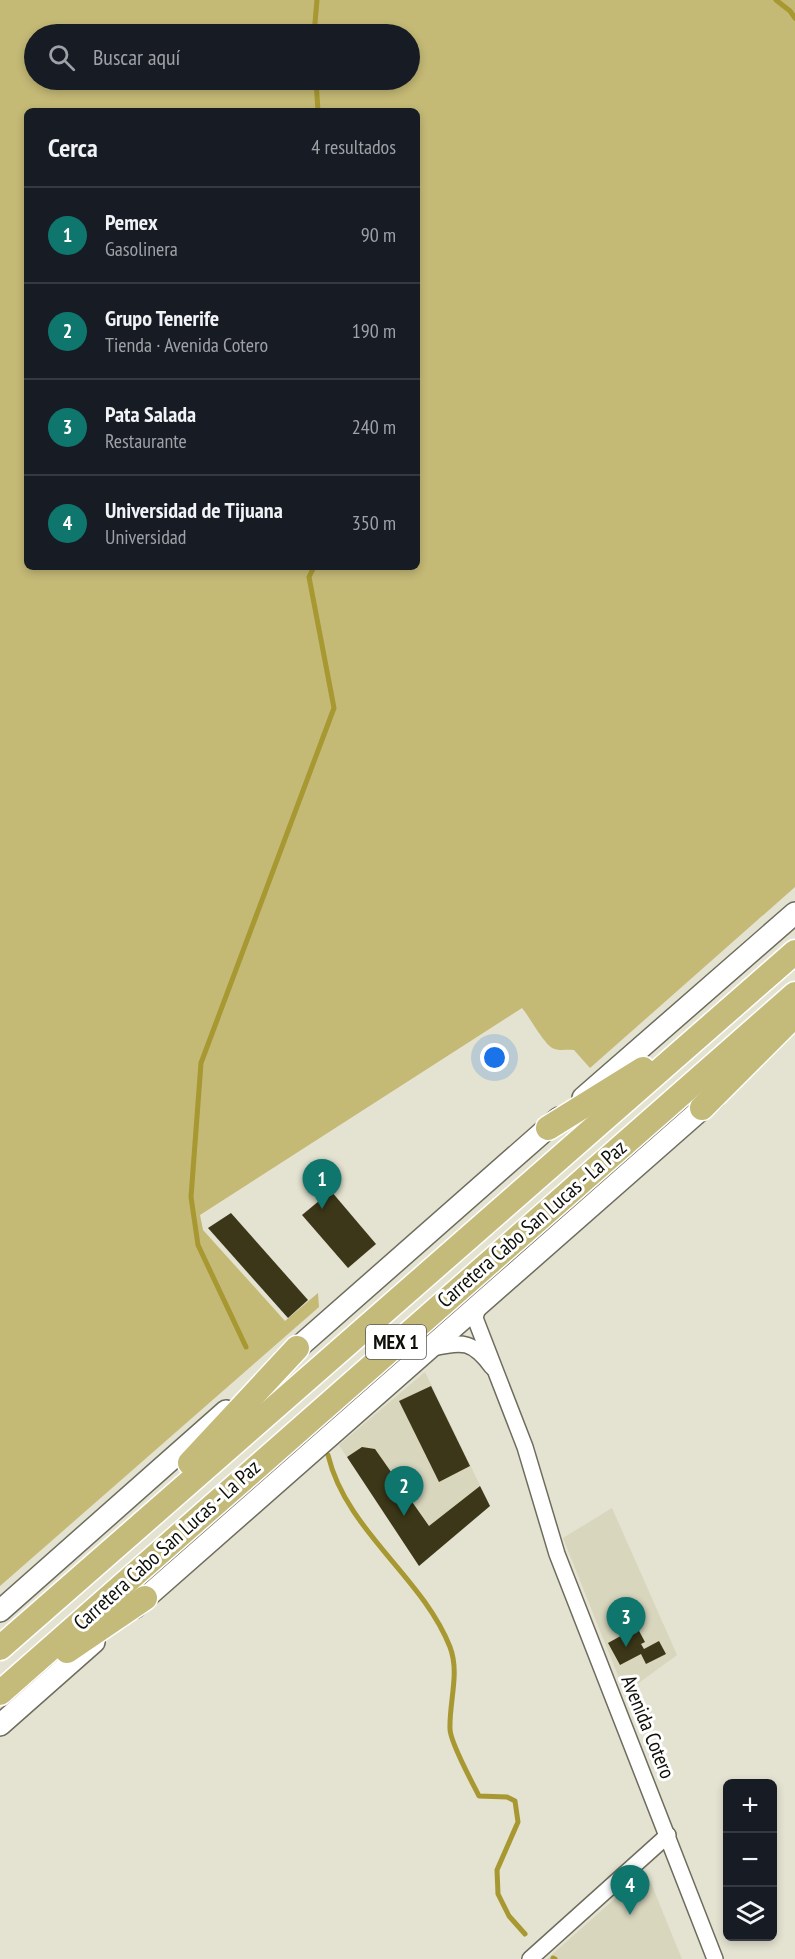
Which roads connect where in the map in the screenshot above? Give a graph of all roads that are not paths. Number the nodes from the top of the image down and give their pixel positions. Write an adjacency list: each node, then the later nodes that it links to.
1 (795, 913): 8 (main road)
2 (795, 952): 4 (highway, Carretera Cabo San Lucas - La Paz / MEX 1)
3 (795, 994): 17 (highway, Carretera Cabo San Lucas - La Paz / MEX 1)
4 (735, 1005): 8 (highway); 13 (highway, Carretera Cabo San Lucas - La Paz / MEX 1)
5 (795, 1016): 7 (highway)
6 (795, 1027): 7 (main road)
7 (702, 1108): 9 (main road)
8 (548, 1128): 10 (main road)
9 (479, 1304): 11 (main road); 12 (street, Avenida Cotero)
10 (297, 1348): 13 (highway); 15 (main road)
11 (429, 1349): 12 (street); 14 (main road)
12 (497, 1375): 19 (street, Avenida Cotero)
13 (88, 1571): 16 (highway, Carretera Cabo San Lucas - La Paz / MEX 1)
14 (145, 1598): 17 (highway); 18 (main road)
15 (0, 1611)
16 (0, 1648)
17 (0, 1694)
18 (0, 1725)
19 (668, 1835): 20 (street); 21 (street, Avenida Cotero)
20 (530, 1959)
21 (715, 1959)

